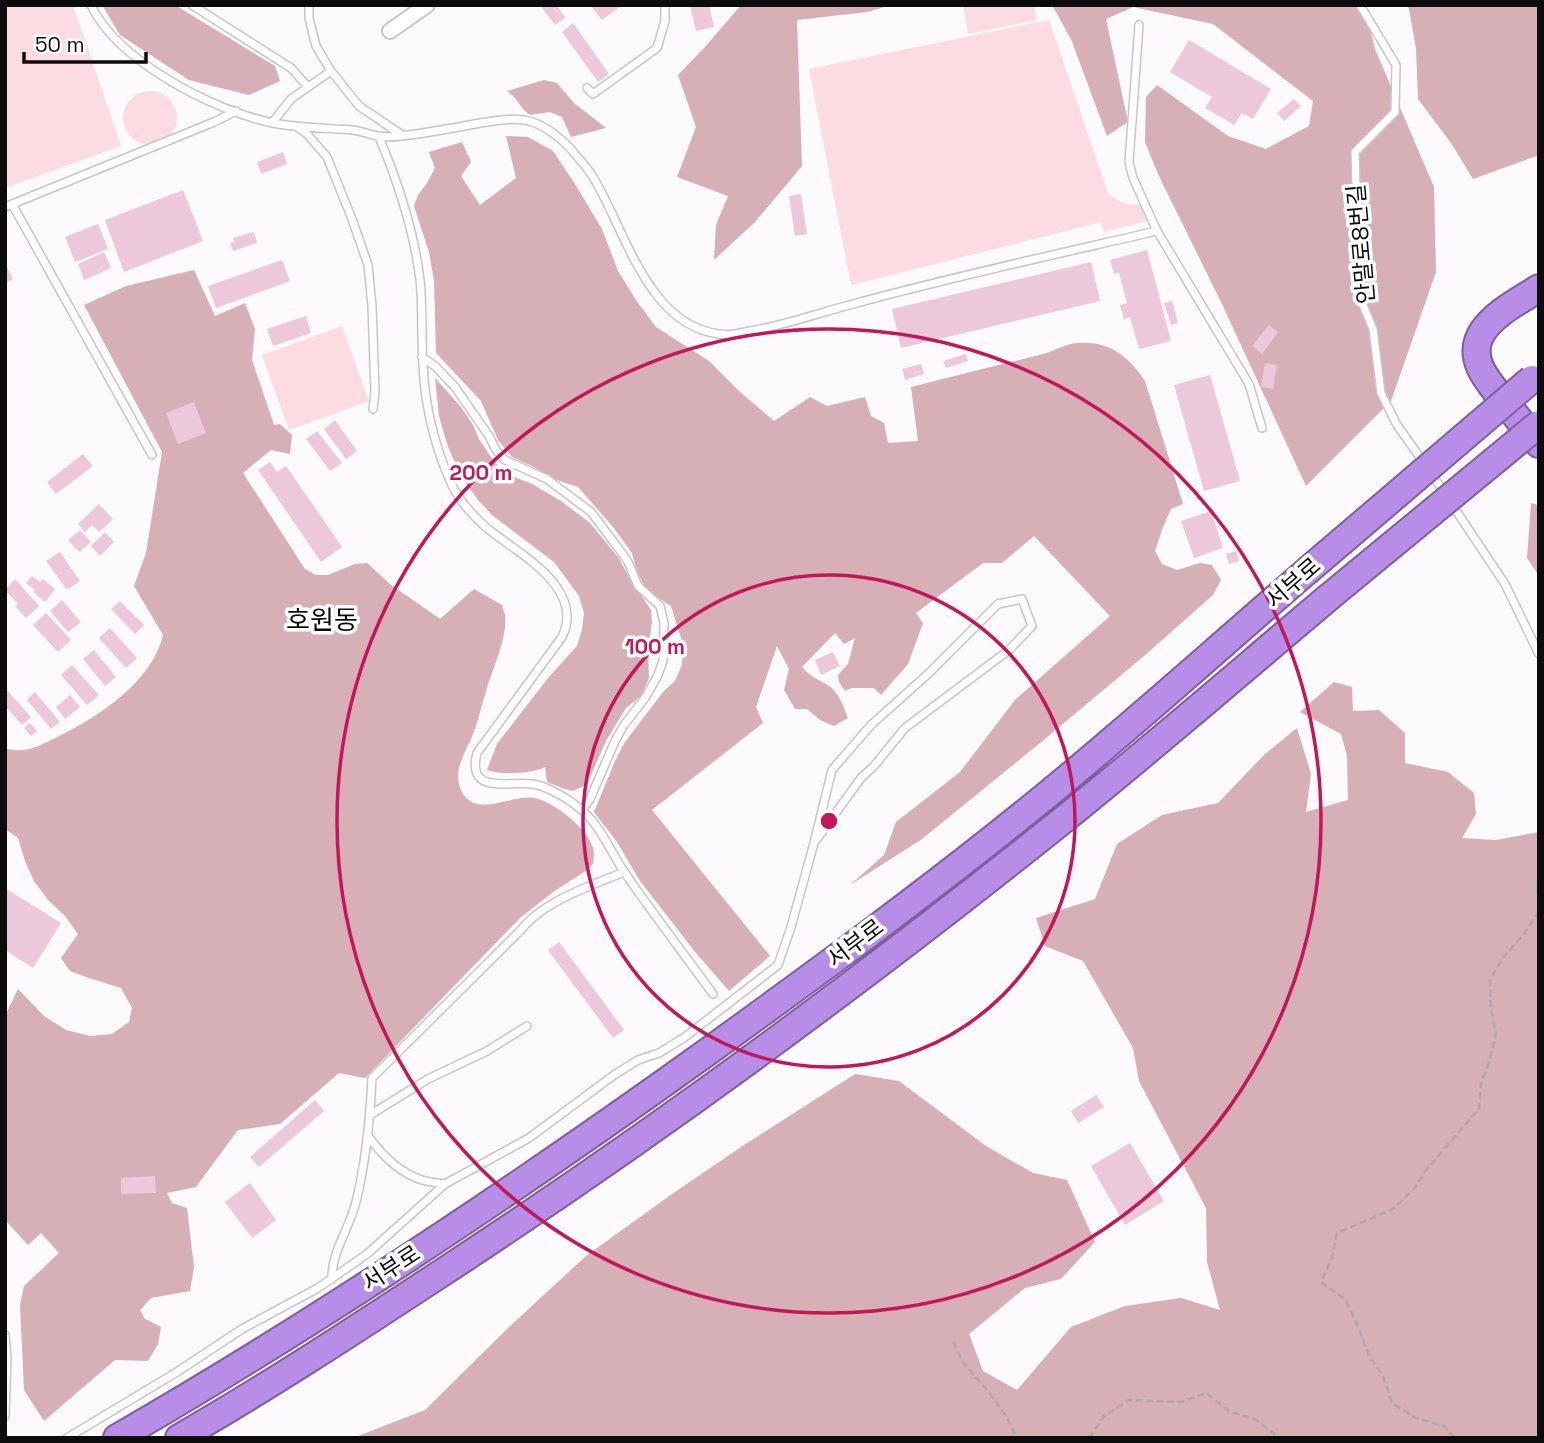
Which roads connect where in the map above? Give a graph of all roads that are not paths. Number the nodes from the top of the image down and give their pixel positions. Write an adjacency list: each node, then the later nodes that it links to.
1 (91, 5): 12 (lane)
2 (192, 5): 10 (lane)
3 (309, 5): 9 (lane)
4 (427, 5): 8 (street)
5 (665, 5): 11 (lane)
6 (1360, 5): 27 (lane, 안말로8번길)
7 (1139, 25): 18 (lane)
8 (390, 31)
9 (331, 71): 10 (lane); 16 (lane)
10 (308, 87): 13 (lane)
11 (587, 88)
12 (236, 111): 13 (lane); 17 (lane)
13 (272, 123): 14 (lane)
14 (296, 125): 15 (lane); 22 (lane)
15 (379, 136): 16 (lane); 20 (lane)
16 (402, 136): 18 (lane)
17 (9, 205): 26 (lane)
18 (1157, 231): 24 (lane)
19 (1539, 288): 25 (highway)
20 (422, 357): 28 (lane); 28 (lane)
21 (1535, 376): 40 (highway, 서부로, bridge)
22 (373, 410)
23 (1539, 424): 41 (highway, 서부로, bridge)
24 (1262, 428)
25 (1539, 444)
26 (152, 454)
27 (1539, 654)
28 (582, 810): 30 (lane)
29 (814, 843): 29 (lane); 35 (lane)
30 (624, 872): 31 (lane); 33 (lane)
31 (713, 994)
32 (527, 1026): 33 (lane)
33 (370, 1115): 34 (lane)
34 (368, 1136): 35 (lane); 36 (lane)
35 (445, 1184): 36 (lane)
36 (332, 1279): 39 (lane)
37 (5, 1335): 38 (lane)
38 (5, 1416)
39 (66, 1438)
40 (117, 1438)
41 (179, 1438)

